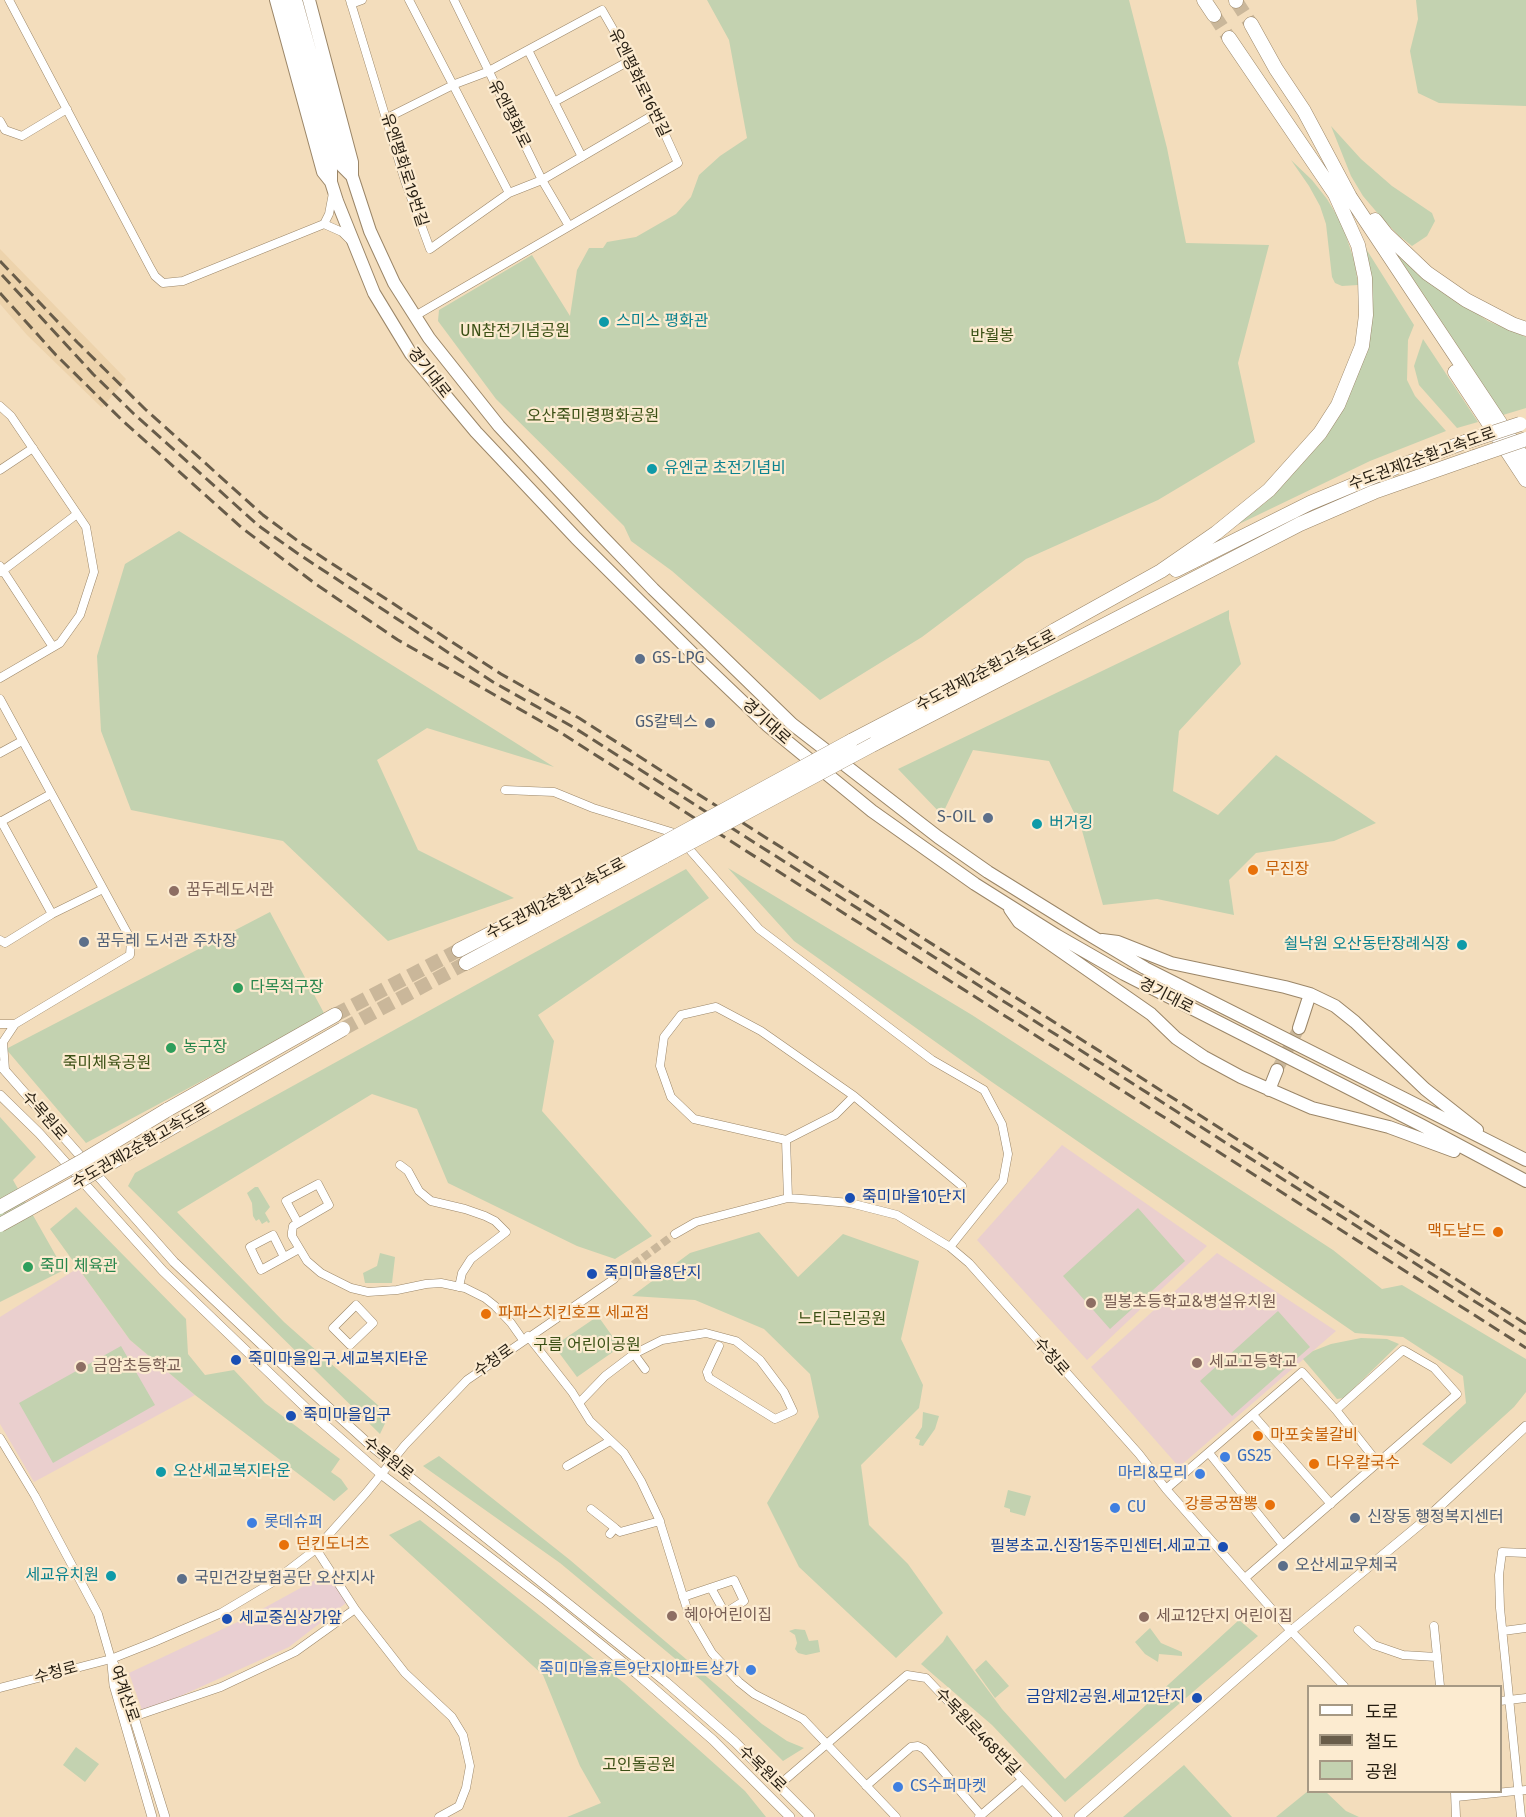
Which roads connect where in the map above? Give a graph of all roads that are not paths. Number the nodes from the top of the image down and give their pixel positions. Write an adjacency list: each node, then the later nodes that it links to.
1 (9, 0): 19 (street)
2 (276, 0): 26 (main road)
3 (285, 0): 26 (main road, 경기대로)
4 (296, 0): 24 (main road, 경기대로)
5 (309, 0): 24 (main road)
6 (362, 0): 10 (street)
7 (410, 0): 17 (street)
8 (454, 0): 16 (street, 유엔평화로)
9 (1204, 0): 11 (highway)
10 (350, 2): 21 (street, 유엔평화로19번길)
11 (1214, 15)
12 (1251, 24): 27 (highway)
13 (1229, 38): 27 (highway)
14 (528, 50): 15 (street, 유엔평화로16번길); 16 (street, 유엔평화로16번길); 18 (street)
15 (631, 60): 18 (street); 20 (street, 유엔평화로16번길)
16 (487, 72): 17 (street, 유엔평화로16번길); 25 (street, 유엔평화로)
17 (455, 84): 21 (street, 유엔평화로16번길); 28 (street)
18 (554, 102): 23 (street)
19 (67, 109): 22 (street); 29 (street)
20 (656, 114): 23 (street, 유엔평화로19번길); 30 (street, 유엔평화로16번길)
21 (387, 118): 28 (street, 유엔평화로19번길)
22 (0, 121)
23 (582, 157): 25 (street, 유엔평화로19번길)
24 (352, 176): 32 (main road, 경기대로)
25 (542, 180): 28 (street, 유엔평화로19번길); 30 (street, 유엔평화로)
26 (332, 186): 29 (street); 31 (main road, 경기대로)
27 (1341, 191): 33 (highway); 38 (highway); 40 (highway); 44 (highway)
28 (509, 193)
29 (324, 224): 31 (street)
30 (569, 226): 32 (street)
31 (352, 241): 54 (main road, 경기대로)
32 (415, 316): 56 (main road, 경기대로)
33 (1526, 329)
34 (0, 406): 37 (street)
35 (1523, 423): 44 (highway, 수도권제2순환고속도로, bridge)
36 (1526, 439): 52 (highway, 수도권제2순환고속도로, bridge)
37 (33, 448): 39 (street); 41 (street)
38 (1526, 462)
39 (0, 470)
40 (1526, 480)
41 (77, 514): 42 (street); 43 (street)
42 (1, 570): 43 (street)
43 (53, 647): 45 (street)
44 (1010, 658): 52 (highway, 수도권제2순환고속도로, bridge)
45 (0, 678)
46 (0, 699): 47 (street)
47 (22, 741): 48 (street); 50 (street)
48 (0, 753)
49 (505, 790): 83 (street)
50 (51, 794): 51 (street); 53 (street)
51 (0, 821): 55 (street)
52 (662, 851): 58 (highway, 수도권제2순환고속도로); 59 (highway, 수도권제2순환고속도로)
53 (103, 889): 55 (street); 63 (street)
54 (1005, 903): 68 (main road); 73 (main road, 경기대로)
55 (52, 914): 57 (street)
56 (1096, 939): 60 (main road); 72 (main road, 경기대로)
57 (0, 940)
58 (459, 950)
59 (466, 963)
60 (1310, 994): 64 (main road); 72 (main road)
61 (335, 1015): 79 (highway, 수도권제2순환고속도로, bridge)
62 (0, 1024): 63 (street)
63 (15, 1024): 66 (street)
64 (1299, 1028)
65 (343, 1029): 81 (highway, 수도권제2순환고속도로, bridge)
66 (2, 1068): 101 (street, 수목원로)
67 (1277, 1070): 68 (main road)
68 (1269, 1090): 73 (main road)
69 (0, 1095): 104 (street, 수목원로)
70 (854, 1096): 71 (street); 71 (street); 77 (street)
71 (786, 1140): 78 (street)
72 (1494, 1144): 74 (main road, 경기대로)
73 (1485, 1160): 76 (main road, 경기대로)
74 (1526, 1160)
75 (400, 1166): 87 (street)
76 (1526, 1182)
77 (962, 1186)
78 (788, 1198): 82 (street, 수청로); 83 (street, 수청로)
79 (0, 1206)
80 (298, 1223): 80 (street); 84 (street)
81 (0, 1225)
82 (675, 1234)
83 (950, 1247): 105 (street, 수청로)
84 (299, 1249): 85 (street); 88 (street)
85 (284, 1257): 85 (street)
86 (614, 1279): 90 (street, 수청로)
87 (459, 1287): 88 (street); 90 (street)
88 (360, 1290): 89 (street)
89 (356, 1305): 89 (street)
90 (526, 1338): 94 (street); 101 (street, 수청로)
91 (719, 1346): 92 (street)
92 (634, 1354): 93 (street); 94 (street)
93 (645, 1369)
94 (579, 1403): 99 (street)
95 (1336, 1410): 96 (street); 102 (street); 102 (street)
96 (1252, 1415): 100 (street); 106 (street)
97 (1526, 1426): 120 (street)
98 (0, 1438): 122 (street)
99 (610, 1441): 103 (street); 108 (street)
100 (1209, 1453): 105 (street); 109 (street)
101 (391, 1462): 104 (street, 수청로); 132 (street, 수목원로)
102 (1378, 1463): 106 (street)
103 (567, 1466)
104 (381, 1473): 110 (street, 수청로); 142 (street, 수목원로)
105 (1166, 1489): 112 (street, 수청로)
106 (1331, 1504): 109 (street)
107 (591, 1509): 108 (street)
108 (660, 1521): 114 (street)
109 (1283, 1545): 112 (street)
110 (316, 1549): 115 (street); 122 (street, 수청로)
111 (1526, 1553): 119 (street)
112 (1245, 1578): 120 (street, 수청로)
113 (711, 1588): 113 (street); 114 (street)
114 (683, 1597): 130 (street)
115 (355, 1609): 129 (street); 141 (street)
116 (1434, 1626): 121 (street)
117 (1526, 1628): 119 (street)
118 (1358, 1630): 121 (street)
119 (1503, 1630): 127 (street)
120 (1292, 1631): 123 (street, 수청로); 146 (street)
121 (1436, 1657): 124 (street)
122 (111, 1659): 125 (street, 수청로); 129 (street, 여계산로); 139 (street, 여계산로)
123 (1343, 1685)
124 (1440, 1685)
125 (0, 1688)
126 (1526, 1698): 127 (street)
127 (1510, 1699): 128 (street); 134 (street)
128 (1502, 1701)
129 (133, 1717): 140 (street, 여계산로)
130 (827, 1743): 131 (street, 수목원로468번길); 132 (street, 수목원로468번길); 133 (street)
131 (1022, 1780): 138 (street); 145 (street, 수목원로468번길)
132 (779, 1785): 143 (street, 수목원로)
133 (866, 1786): 138 (street); 144 (street)
134 (1522, 1791): 135 (street); 148 (street)
135 (1502, 1792)
136 (1477, 1793): 137 (street)
137 (1455, 1794): 147 (street)
138 (980, 1816)
139 (152, 1817)
140 (165, 1817)
141 (439, 1817)
142 (790, 1817)
143 (810, 1817)
144 (896, 1817)
145 (1058, 1817)
146 (1079, 1817)
147 (1456, 1817)
148 (1521, 1817)

